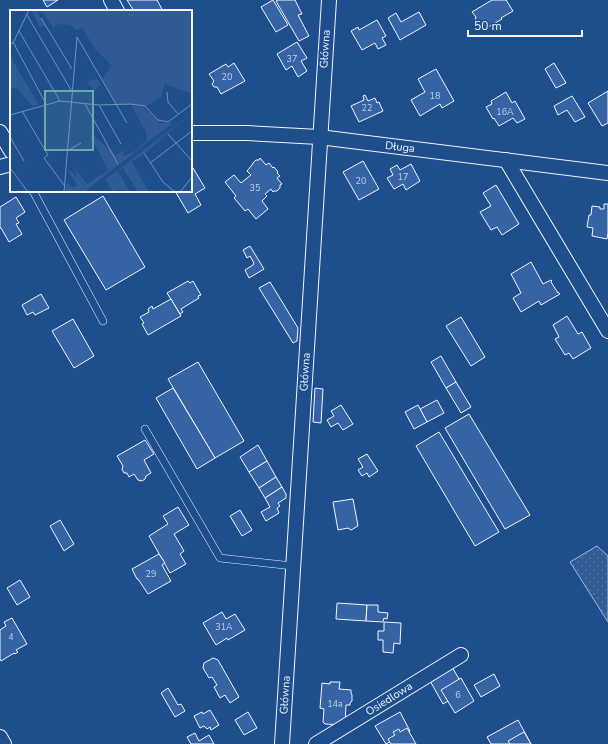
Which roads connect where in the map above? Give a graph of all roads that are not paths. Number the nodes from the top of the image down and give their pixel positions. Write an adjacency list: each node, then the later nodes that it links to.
1 (111, 0): 3 (street)
2 (329, 0): 6 (street, Główna)
3 (117, 10)
4 (0, 132): 7 (street)
5 (192, 133): 6 (street, Długa)
6 (320, 137): 8 (street, Długa); 16 (street, Główna)
7 (10, 149)
8 (506, 160): 11 (street, Długa); 14 (street)
9 (10, 164): 10 (street)
10 (0, 167)
11 (608, 173)
12 (34, 192): 13 (lane)
13 (103, 321)
14 (608, 331)
15 (145, 428): 16 (lane)
16 (293, 566): 20 (street, Główna)
17 (461, 655): 21 (street, Osiedlowa)
18 (0, 737): 19 (street)
19 (4, 744)
20 (282, 744)
21 (316, 744)

